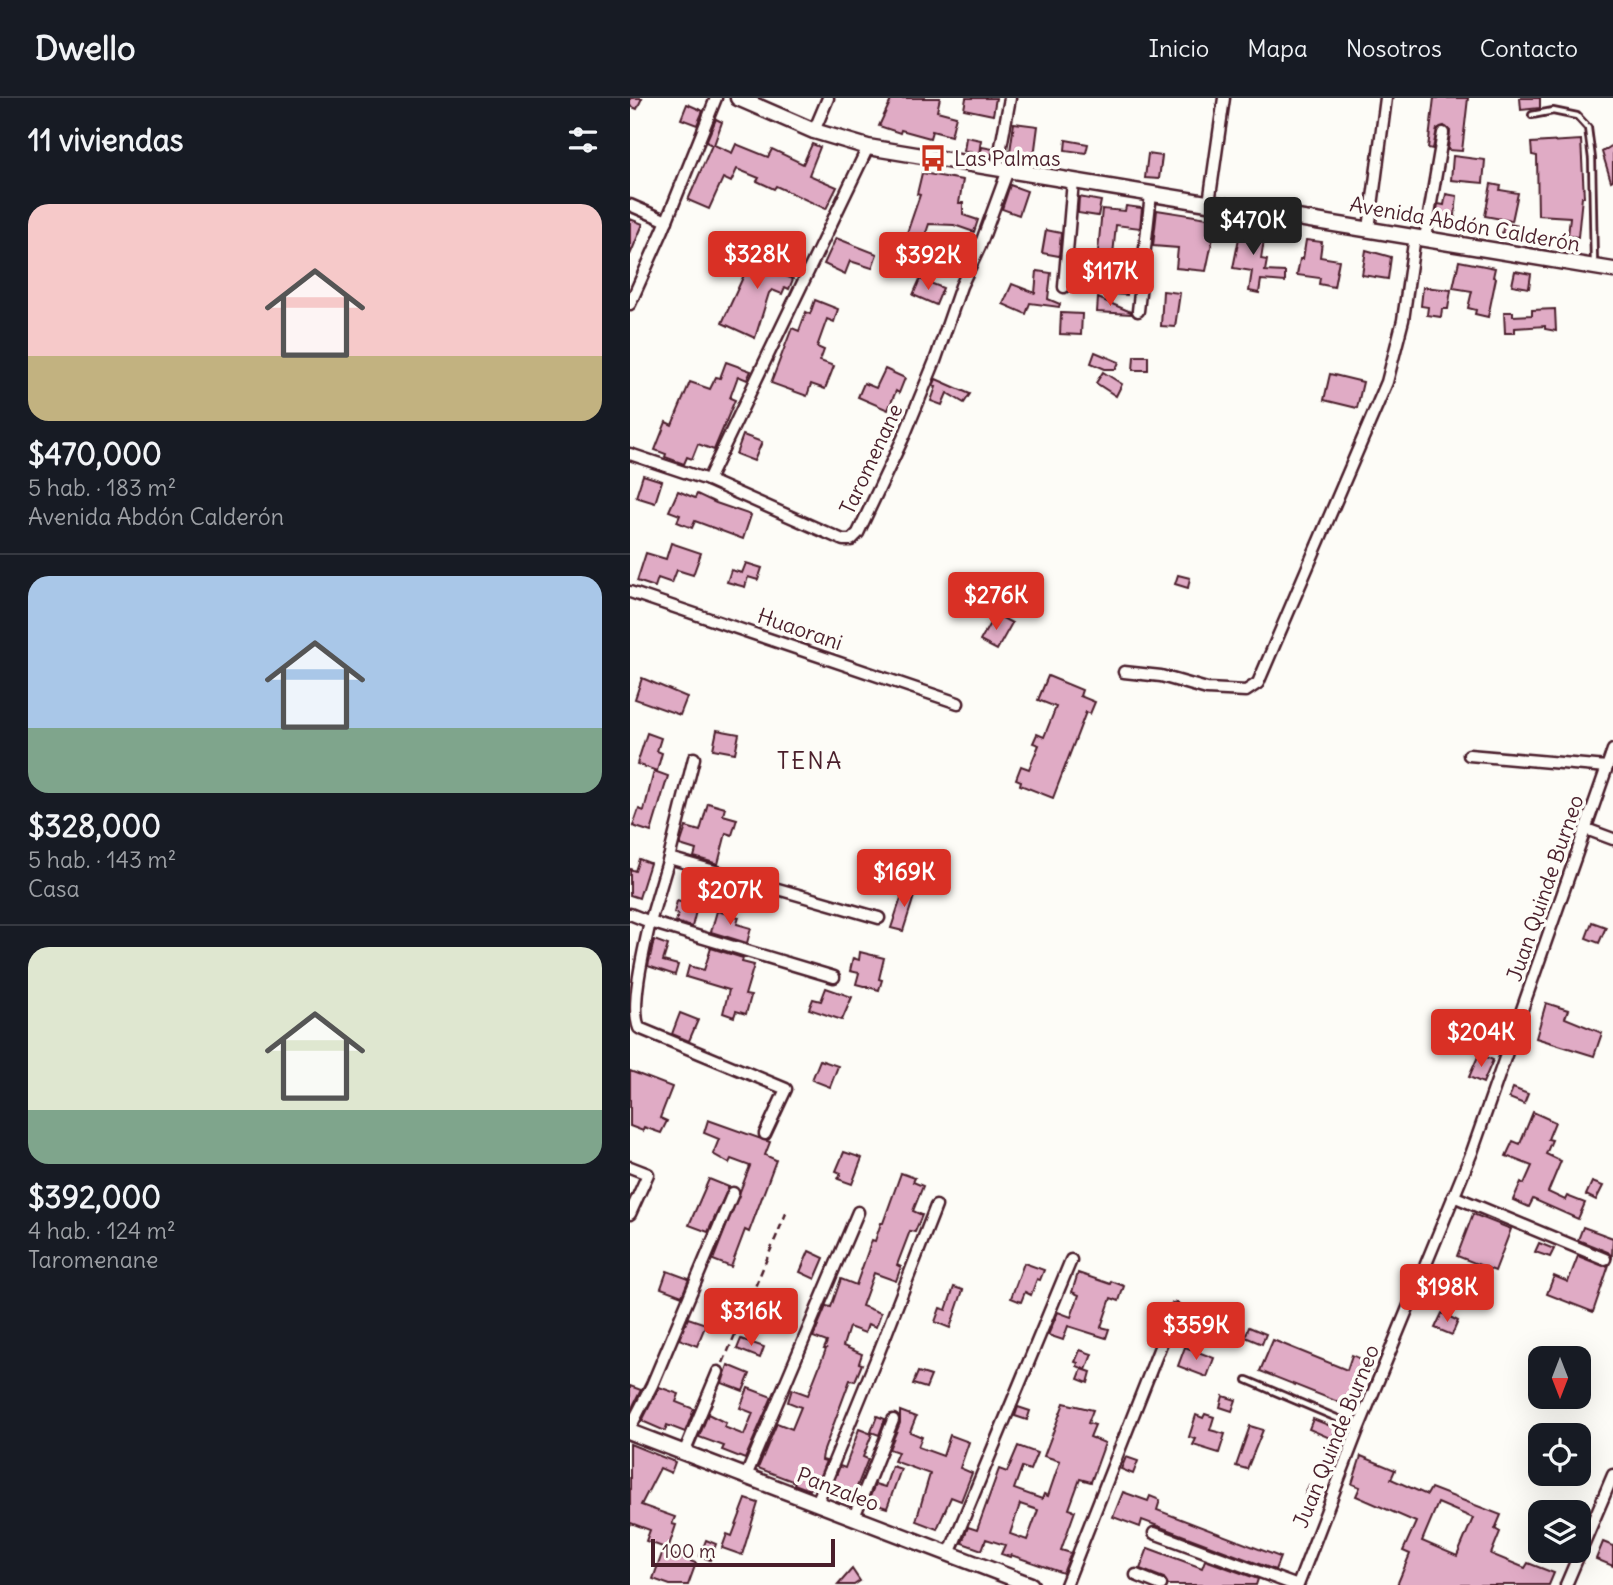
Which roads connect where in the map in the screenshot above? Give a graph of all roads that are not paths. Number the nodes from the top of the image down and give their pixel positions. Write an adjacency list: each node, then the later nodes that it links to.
1 (716, 98): 16 (street)
2 (738, 98): 8 (street, Avenida Abdón Calderón)
3 (828, 98): 8 (street)
4 (1010, 98): 11 (street, Taromenane)
5 (1224, 98): 14 (street)
6 (1386, 98): 17 (street)
7 (1532, 115): 19 (lane)
8 (814, 131): 10 (street, Avenida Abdón Calderón)
9 (1443, 133): 18 (street)
10 (868, 147): 11 (street, Avenida Abdón Calderón); 25 (street)
11 (1002, 169): 12 (street, Avenida Abdón Calderón); 25 (street, Taromenane)
12 (1073, 181): 13 (street, Avenida Abdón Calderón); 21 (street)
13 (1151, 194): 14 (street, Avenida Abdón Calderón); 23 (street)
14 (1209, 203): 17 (street, Avenida Abdón Calderón)
15 (630, 205): 16 (street)
16 (667, 221): 22 (street)
17 (1369, 229): 18 (street, Avenida Abdón Calderón)
18 (1420, 237): 19 (street, Avenida Abdón Calderón); 27 (street)
19 (1594, 267): 20 (street, Avenida Abdón Calderón)
20 (1613, 270)
21 (1064, 287)
22 (630, 304)
23 (1138, 311)
24 (631, 458): 25 (street, Taromenane)
25 (708, 480)
26 (630, 592): 28 (street, Huaorani)
27 (1124, 672)
28 (958, 703)
29 (1613, 750): 32 (street, Juan Quinde Burneo)
30 (1469, 755): 32 (street)
31 (694, 758): 35 (street)
32 (1607, 767): 33 (street, Juan Quinde Burneo)
33 (1586, 829): 34 (street); 43 (street, Juan Quinde Burneo)
34 (1613, 839)
35 (669, 858): 37 (street); 38 (street)
36 (630, 914): 38 (street)
37 (879, 918)
38 (650, 922): 39 (street); 40 (street)
39 (834, 977)
40 (765, 1134)
41 (630, 1167): 46 (street)
42 (733, 1193): 54 (street)
43 (1453, 1196): 47 (street); 53 (street, Juan Quinde Burneo)
44 (936, 1206): 58 (street)
45 (858, 1212): 57 (street)
46 (630, 1214)
47 (1605, 1259)
48 (1071, 1260): 61 (street)
49 (1175, 1309): 64 (street)
50 (718, 1372): 55 (street)
51 (1247, 1380): 53 (lane)
52 (893, 1420): 59 (street)
53 (1359, 1427): 66 (street, Juan Quinde Burneo)
54 (630, 1430): 55 (street, Panzaleo)
55 (684, 1453): 57 (street, Panzaleo)
56 (1613, 1475): 67 (street)
57 (746, 1476): 58 (street, Panzaleo)
58 (817, 1503): 59 (street, Panzaleo)
59 (854, 1517): 61 (street, Panzaleo)
60 (1154, 1533): 66 (street)
61 (949, 1554): 63 (street, Panzaleo)
62 (1136, 1575): 65 (street)
63 (1031, 1585)
64 (1066, 1585)
65 (1161, 1585)
66 (1296, 1585)
67 (1566, 1585)

